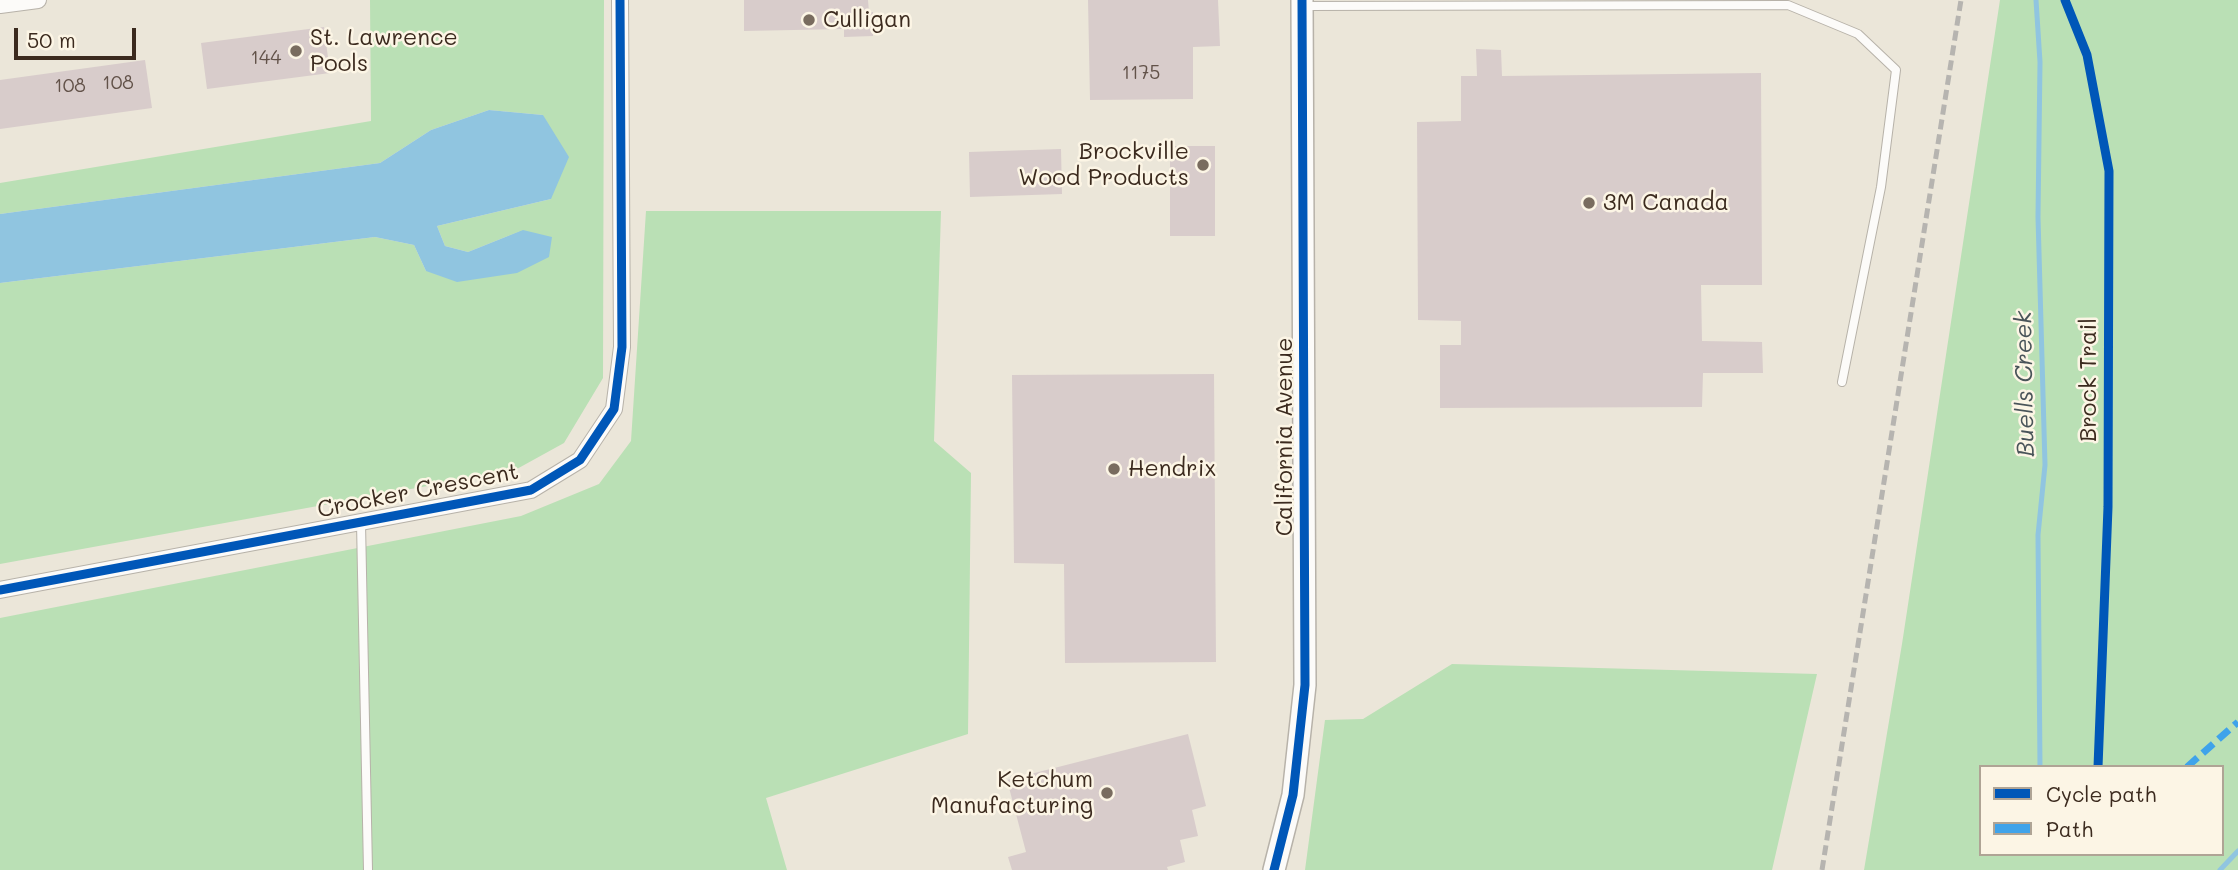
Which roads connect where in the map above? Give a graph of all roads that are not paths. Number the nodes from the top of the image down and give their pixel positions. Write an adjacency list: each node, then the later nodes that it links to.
1 (38, 0): 4 (street)
2 (620, 0): 6 (street, Crocker Crescent)
3 (1302, 3): 5 (lane); 9 (street, California Avenue)
4 (0, 5)
5 (1842, 382)
6 (361, 523): 7 (street, Crocker Crescent); 8 (lane)
7 (0, 590)
8 (368, 870)
9 (1274, 870)

